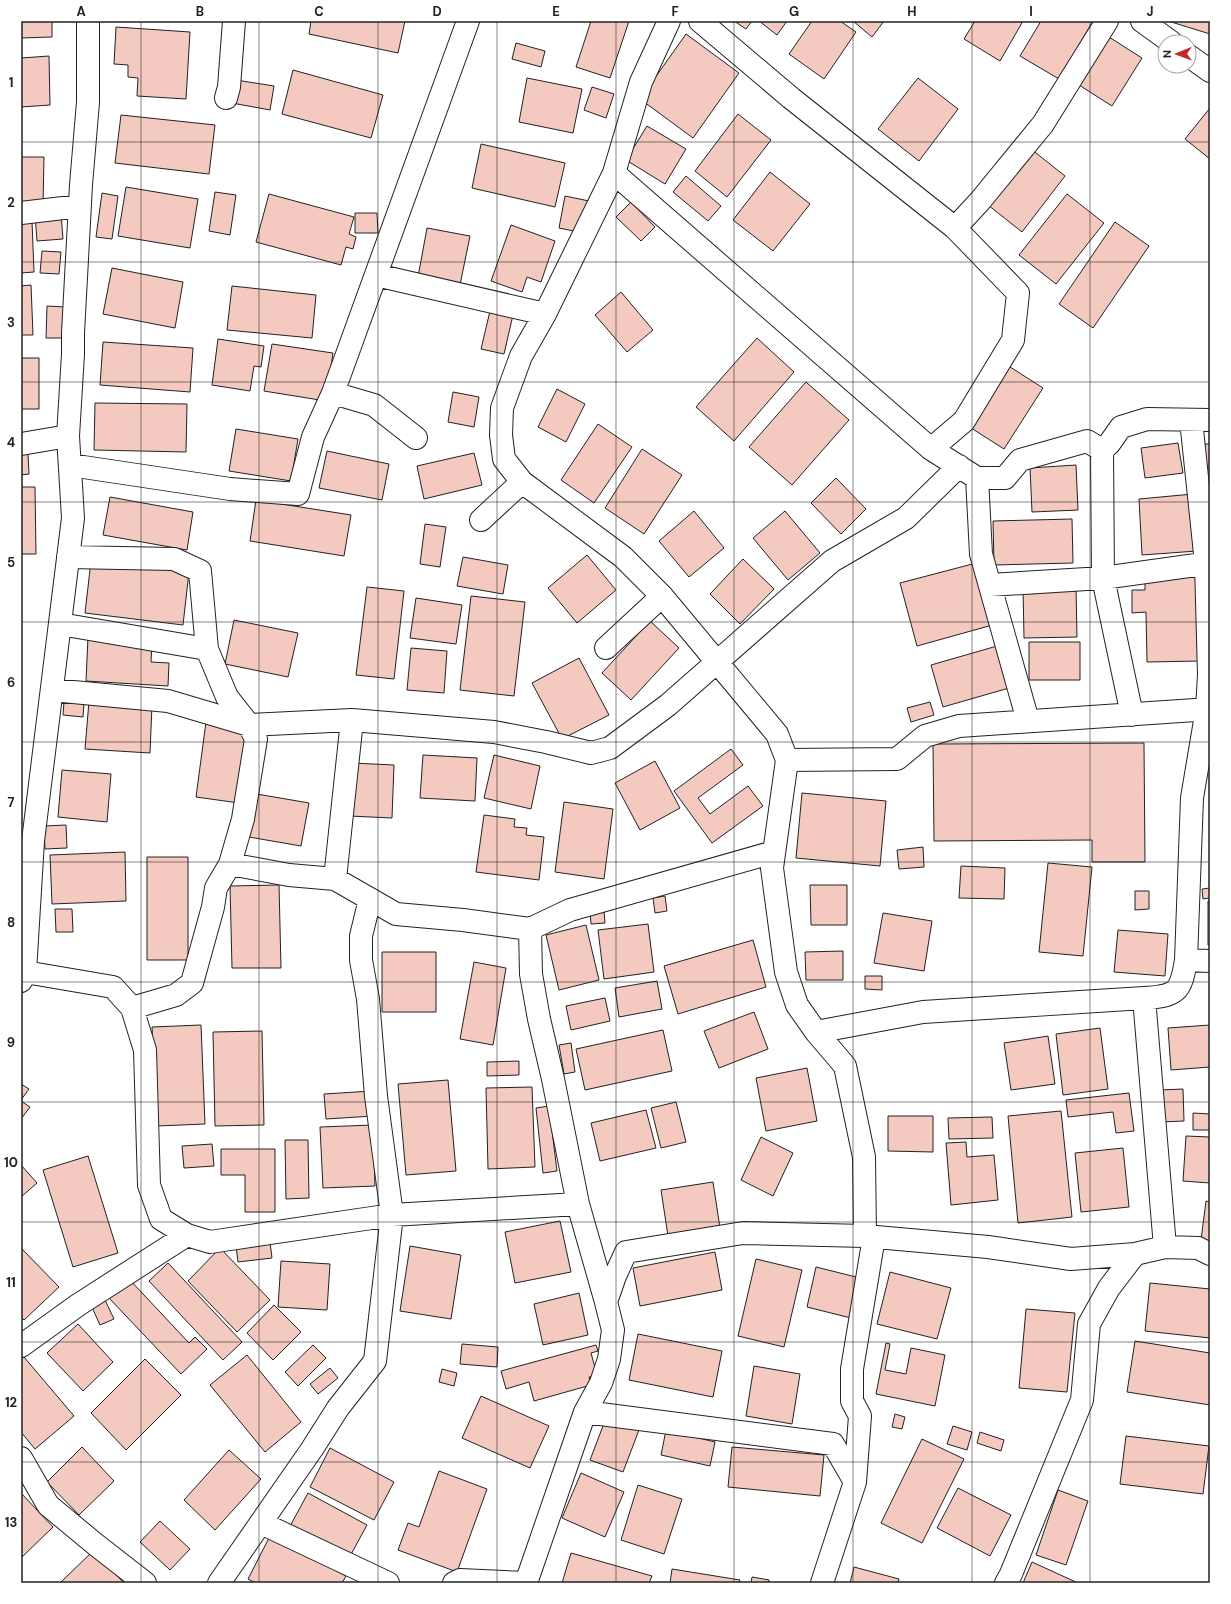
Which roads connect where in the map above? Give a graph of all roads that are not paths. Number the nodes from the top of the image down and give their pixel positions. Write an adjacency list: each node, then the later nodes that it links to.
1 (88, 21): 13 (street)
2 (234, 21): 11 (street)
3 (468, 21): 16 (street)
4 (669, 21): 12 (street)
5 (700, 21): 15 (street)
6 (1107, 21): 15 (street)
7 (1142, 21): 8 (street)
8 (1160, 34)
9 (1197, 62): 10 (street)
10 (1210, 71)
11 (226, 98)
12 (614, 173): 17 (street); 23 (street)
13 (80, 206): 14 (street); 20 (street)
14 (21, 212)
15 (955, 228): 23 (street)
16 (376, 275): 17 (street); 18 (street)
17 (545, 314): 28 (street)
18 (333, 393): 21 (street); 25 (street)
19 (1201, 420): 24 (street); 31 (street)
20 (68, 436): 22 (street); 25 (street)
21 (416, 438)
22 (21, 444)
23 (931, 449): 26 (street)
24 (1102, 450): 27 (street); 32 (street)
25 (70, 465): 30 (street)
26 (959, 466): 27 (street); 38 (street)
27 (977, 478): 33 (street)
28 (522, 482): 29 (street); 34 (street)
29 (481, 520)
30 (68, 557): 35 (street); 37 (street)
31 (1208, 563): 32 (street); 40 (street)
32 (1103, 578): 33 (street); 41 (street)
33 (990, 585): 43 (street)
34 (662, 596): 36 (street); 38 (street)
35 (60, 624): 37 (street); 39 (street)
36 (606, 648)
37 (207, 649): 44 (street)
38 (717, 661): 42 (street); 45 (street)
39 (52, 690): 44 (street); 47 (street)
40 (1209, 709): 41 (street); 52 (street)
41 (1132, 715): 43 (street)
42 (352, 720): 44 (street); 49 (street)
43 (1028, 721): 45 (street)
44 (249, 725): 48 (street)
45 (787, 760): 46 (street)
46 (774, 852): 51 (street); 57 (street)
47 (26, 863): 54 (street)
48 (230, 864): 49 (street); 56 (street)
49 (335, 879): 50 (street)
50 (370, 899): 51 (street); 59 (street)
51 (530, 929): 58 (street)
52 (1186, 960): 53 (street); 55 (street)
53 (1210, 961)
54 (23, 977): 56 (street)
55 (1144, 998): 57 (street); 62 (street)
56 (132, 1008): 60 (street)
57 (816, 1032): 61 (street)
58 (578, 1204): 59 (street); 65 (street)
59 (392, 1215): 60 (street); 70 (street)
60 (187, 1235): 66 (street)
61 (870, 1236): 63 (street); 65 (street); 69 (street)
62 (1165, 1247): 63 (street); 64 (street)
63 (1135, 1254): 77 (street)
64 (1210, 1254)
65 (606, 1302): 67 (street)
66 (21, 1346)
67 (586, 1412): 69 (street); 75 (street)
68 (21, 1458): 71 (street)
69 (856, 1482): 76 (street)
70 (261, 1523): 72 (street); 73 (street)
71 (145, 1583)
72 (219, 1583)
73 (388, 1583)
74 (454, 1583): 75 (street)
75 (526, 1583)
76 (822, 1583)
77 (1006, 1583)

